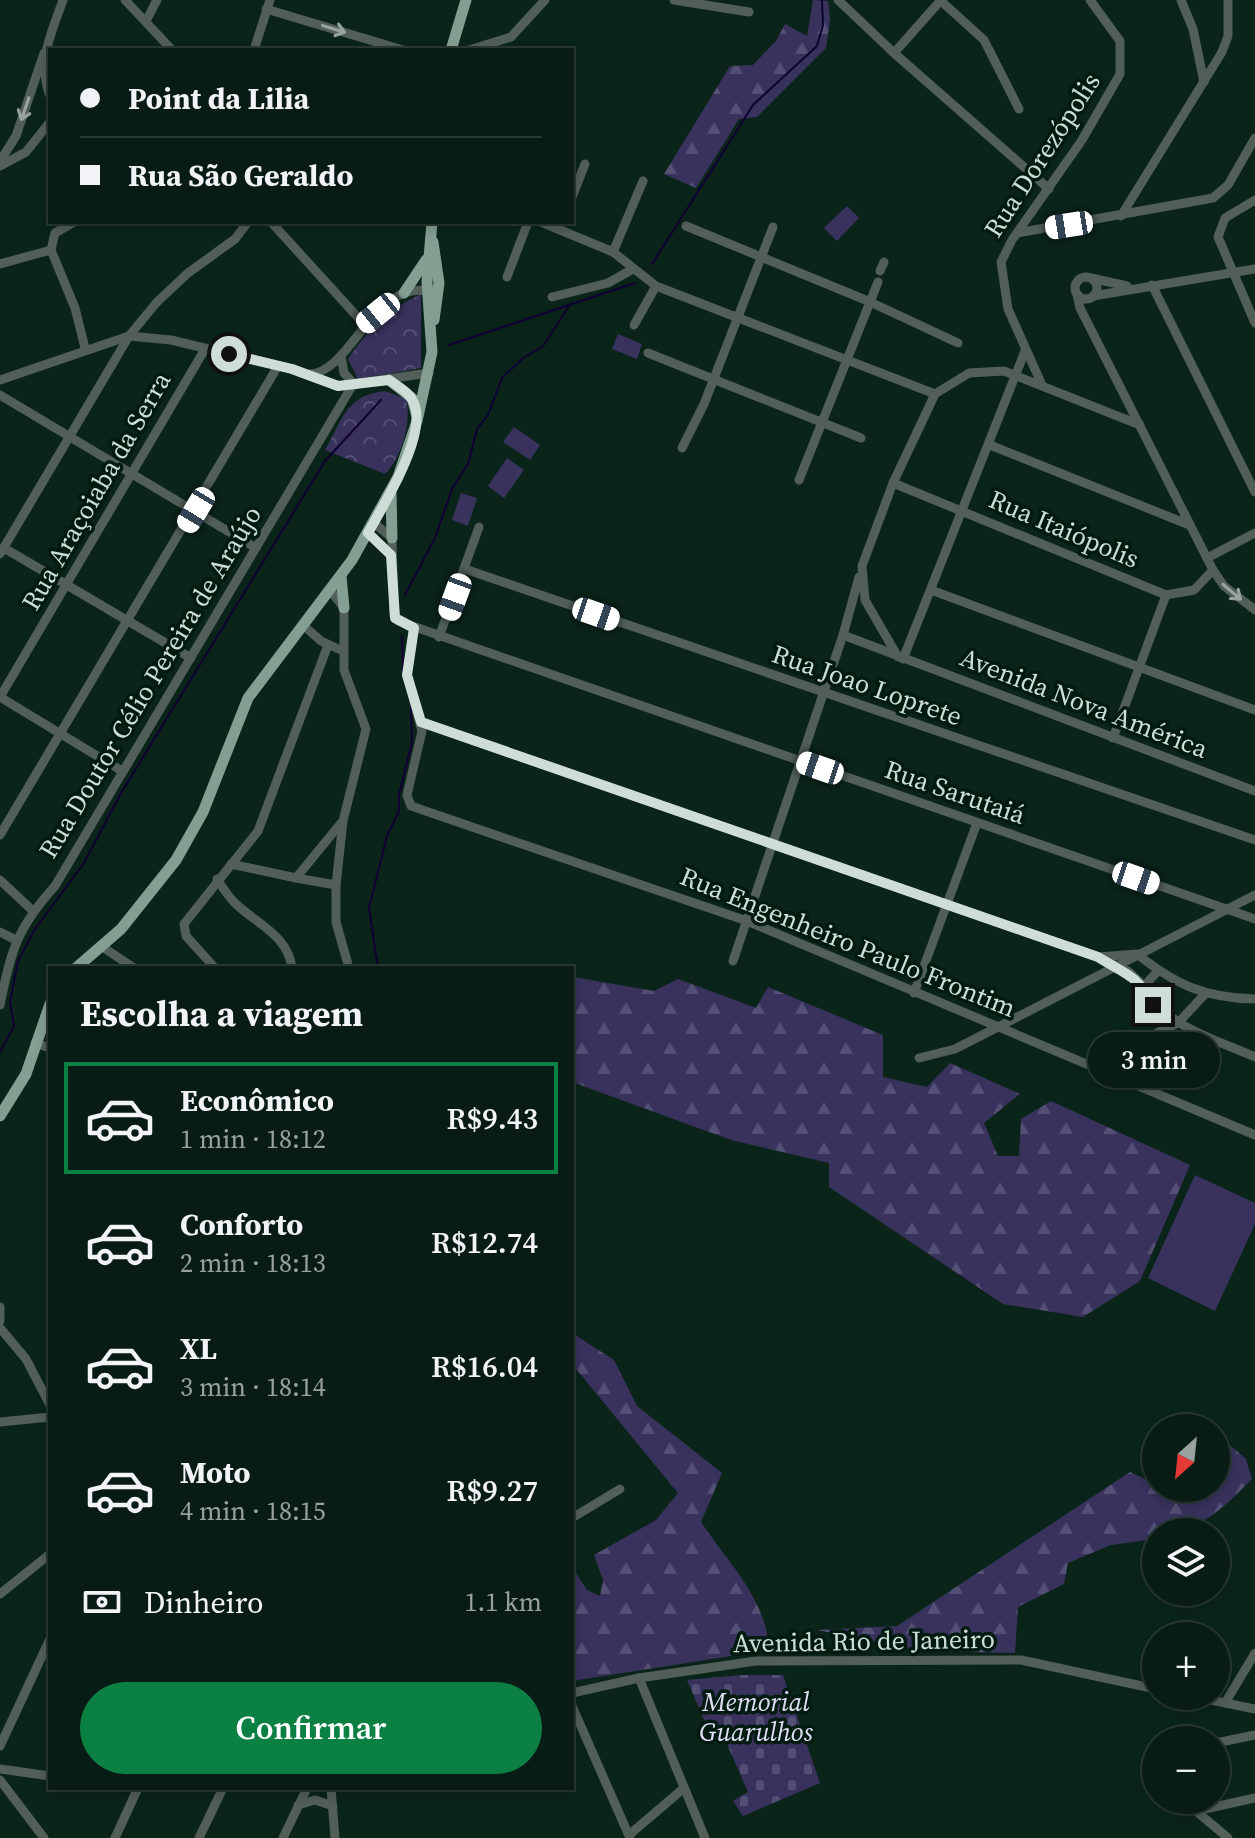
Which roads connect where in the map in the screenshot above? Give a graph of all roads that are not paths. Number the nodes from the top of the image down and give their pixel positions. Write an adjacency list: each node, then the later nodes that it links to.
1 (63, 0): 20 (street)
2 (125, 0): 14 (street)
3 (157, 0): 14 (street)
4 (466, 0): 18 (main road)
5 (545, 0): 19 (street)
6 (674, 0): 13 (street)
7 (838, 0): 21 (street)
8 (941, 0): 21 (street); 24 (street)
9 (1090, 0): 30 (street, Rua Dorezópolis)
10 (1181, 0): 22 (street)
11 (1228, 0): 22 (street)
12 (268, 4): 16 (street); 17 (street, one-way to 17)
13 (749, 12)
14 (146, 21): 15 (street)
15 (170, 48)
16 (255, 48)
17 (397, 48)
18 (452, 48)
19 (475, 48)
20 (44, 53): 23 (street); 27 (street, one-way to 27)
21 (894, 53): 30 (street)
22 (1204, 82): 33 (street)
23 (48, 89)
24 (1019, 109)
25 (48, 124): 27 (street)
26 (1255, 138): 33 (street)
27 (0, 164)
28 (585, 164): 31 (street)
29 (643, 181): 45 (street)
30 (1049, 189): 42 (street, Rua Dorezópolis)
31 (574, 192)
32 (1255, 200): 50 (street)
33 (1121, 216): 42 (street)
34 (71, 224): 43 (street)
35 (246, 224): 68 (street)
36 (273, 224): 65 (street)
37 (527, 224): 51 (street)
38 (561, 226): 45 (street)
39 (686, 226): 46 (street)
40 (773, 227): 46 (street)
41 (431, 228): 44 (main road); 58 (main road)
42 (1017, 233): 72 (street, Rua Dorezópolis)
43 (51, 250): 47 (street); 70 (street)
44 (429, 252): 57 (main road); 58 (main road)
45 (613, 252): 48 (street)
46 (763, 258): 62 (street); 63 (street)
47 (0, 264)
48 (633, 269): 55 (street); 60 (street)
49 (1255, 269): 50 (street)
50 (1231, 273): 54 (street); 64 (street)
51 (507, 277)
52 (1091, 278): 56 (street); 59 (street); 61 (street)
53 (878, 282): 62 (street)
54 (1152, 285): 56 (street); 98 (street)
55 (656, 286): 63 (street); 66 (street)
56 (1131, 287): 61 (street)
57 (404, 293): 58 (street); 65 (street)
58 (433, 293): 77 (main road)
59 (1077, 294): 61 (street); 67 (street)
60 (552, 297)
61 (1090, 297): 67 (street)
62 (868, 301): 69 (street); 75 (street)
63 (736, 320): 75 (street); 80 (street)
64 (1255, 323)
65 (364, 324): 74 (street)
66 (634, 325)
67 (1090, 325): 89 (street)
68 (129, 336): 70 (street); 71 (street); 90 (street)
69 (958, 343)
70 (85, 348): 82 (street)
71 (205, 349): 76 (street); 94 (street, Rua Araçoiaba da Serra)
72 (1025, 351): 79 (street); 83 (street, Rua Dorezópolis)
73 (648, 353): 80 (street)
74 (341, 356): 78 (street); 84 (street)
75 (844, 359): 85 (street); 88 (street)
76 (278, 366): 78 (street); 100 (street)
77 (429, 373): 81 (street); 87 (main road)
78 (306, 374): 84 (street)
79 (1017, 374): 83 (street); 85 (street); 92 (street)
80 (714, 379): 88 (street); 93 (street)
81 (389, 380): 84 (street); 87 (main road)
82 (2, 381)
83 (1042, 385): 89 (street)
84 (354, 386): 106 (street, Rua Doutor Célio Pereira de Araújo)
85 (935, 394): 96 (street)
86 (0, 395): 90 (street)
87 (417, 421): 97 (main road)
88 (820, 422): 91 (street); 95 (street)
89 (1140, 425): 101 (street)
90 (69, 436): 94 (street); 107 (street)
91 (861, 438)
92 (990, 445): 99 (street); 101 (street)
93 (682, 448)
94 (132, 473): 100 (street); 114 (street, Rua Araçoiaba da Serra)
95 (799, 480)
96 (893, 483): 99 (street, Rua Itaiópolis); 110 (street)
97 (391, 491): 103 (main road); 105 (main road)
98 (1255, 492)
99 (962, 509): 116 (street); 117 (street, Rua Itaiópolis)
100 (196, 510): 106 (street); 120 (street)
101 (1187, 524): 109 (street)
102 (479, 527): 111 (street)
103 (371, 528): 105 (street); 108 (street); 113 (main road)
104 (1255, 533): 109 (street)
105 (392, 538): 108 (street)
106 (256, 548): 127 (street, Rua Doutor Célio Pereira de Araújo)
107 (2, 551): 114 (street)
108 (391, 555): 122 (street)
109 (1207, 558): 112 (street)
110 (862, 566): 123 (street); 128 (street)
111 (465, 569): 124 (street); 130 (street, Rua Joao Loprete)
112 (1213, 570): 117 (street); 119 (street, one-way to 119)
113 (341, 576): 115 (main road); 118 (main road)
114 (67, 585): 120 (street); 131 (street, Rua Araçoiaba da Serra)
115 (330, 590): 118 (street); 121 (main road)
116 (931, 590): 128 (street); 129 (street)
117 (1166, 595): 129 (street)
118 (344, 608): 126 (street)
119 (1255, 610)
120 (129, 622): 127 (street); 134 (street)
121 (303, 625): 125 (street); 157 (main road)
122 (414, 628): 124 (street, Rua Sarutaiá); 133 (street)
123 (843, 635): 128 (street, Avenida Nova América); 130 (street)
124 (439, 637): 136 (street, Rua Sarutaiá)
125 (328, 645): 126 (street); 144 (street)
126 (343, 651): 139 (street)
127 (191, 658): 137 (street, Rua Doutor Célio Pereira de Araújo)
128 (900, 658): 135 (street, Avenida Nova América)
129 (1139, 668): 132 (street); 135 (street)
130 (823, 694): 136 (street); 142 (street, Rua Joao Loprete)
131 (0, 697): 134 (street)
132 (1255, 710)
133 (421, 722): 143 (street); 154 (street, Rua Engenheiro Paulo Frontim)
134 (62, 735): 137 (street); 141 (street)
135 (1113, 738): 138 (street, Avenida Nova América)
136 (801, 761): 140 (street, Rua Sarutaiá); 143 (street)
137 (122, 771): 152 (street, Rua Doutor Célio Pereira de Araújo)
138 (1255, 791)
139 (343, 821): 145 (street); 148 (street)
140 (977, 823): 150 (street); 151 (street, Rua Sarutaiá)
141 (0, 835)
142 (1255, 840)
143 (774, 843): 150 (street); 154 (street)
144 (231, 864): 145 (street); 146 (street)
145 (296, 878): 148 (street)
146 (217, 879): 163 (street); 164 (street)
147 (0, 880): 152 (street)
148 (336, 885): 165 (street)
149 (1255, 895): 151 (street)
150 (946, 903): 159 (street); 169 (street)
151 (1226, 908): 153 (street, Rua Sarutaiá); 158 (street)
152 (32, 910): 156 (street, Rua Doutor Célio Pereira de Araújo)
153 (1255, 919)
154 (747, 921): 160 (street); 169 (street, Rua Engenheiro Paulo Frontim)
155 (0, 932): 156 (street)
156 (16, 940): 172 (street, Rua Doutor Célio Pereira de Araújo)
157 (101, 946): 161 (main road); 162 (street)
158 (1137, 954): 159 (street); 166 (street); 167 (street)
159 (1098, 957): 166 (street)
160 (733, 961)
161 (78, 966)
162 (131, 966)
163 (213, 966)
164 (291, 966)
165 (348, 966)
166 (1114, 967): 168 (street); 175 (street)
167 (1157, 972): 168 (street); 170 (street)
168 (1144, 986): 174 (street)
169 (914, 993): 175 (street, Rua Engenheiro Paulo Frontim)
170 (1205, 994): 171 (street); 174 (street)
171 (1255, 999)
172 (0, 1005)
173 (48, 1009): 176 (main road)
174 (1178, 1023): 178 (street); 180 (street)
175 (1000, 1025): 179 (street); 180 (street, Rua Engenheiro Paulo Frontim)
176 (35, 1043): 177 (street); 181 (main road)
177 (48, 1047)
178 (1255, 1057)
179 (919, 1058)
180 (1091, 1064): 182 (street, Rua Engenheiro Paulo Frontim)
181 (0, 1116)
182 (1255, 1135)
183 (0, 1307): 184 (street)
184 (0, 1321)
185 (0, 1328): 186 (street)
186 (10, 1336): 187 (street); 188 (street)
187 (0, 1343)
188 (48, 1402)
189 (48, 1417): 190 (street)
190 (0, 1422)
191 (620, 1489): 192 (street)
192 (574, 1517)
193 (48, 1556): 194 (street)
194 (0, 1594)
195 (48, 1643): 206 (street)
196 (1255, 1653): 200 (street)
197 (639, 1678): 198 (street, Avenida Rio de Janeiro); 199 (street, Avenida Rio de Janeiro); 210 (street)
198 (1142, 1686)
199 (574, 1693)
200 (1230, 1695)
201 (1230, 1704): 202 (street)
202 (1255, 1709)
203 (574, 1711): 220 (street)
204 (1255, 1735): 205 (street)
205 (1230, 1740)
206 (0, 1746)
207 (0, 1769): 208 (street)
208 (48, 1776)
209 (0, 1780): 221 (street)
210 (684, 1788): 220 (street); 226 (street)
211 (137, 1790): 222 (street)
212 (222, 1790): 223 (street)
213 (306, 1790): 217 (street)
214 (331, 1790): 218 (street)
215 (1255, 1798): 216 (street)
216 (1230, 1804)
217 (298, 1805): 218 (street); 224 (street)
218 (333, 1806): 225 (street)
219 (1200, 1814): 227 (street)
220 (629, 1837)
221 (44, 1838)
222 (115, 1838)
223 (199, 1838)
224 (283, 1838)
225 (335, 1838)
226 (705, 1838)
227 (1228, 1838)

